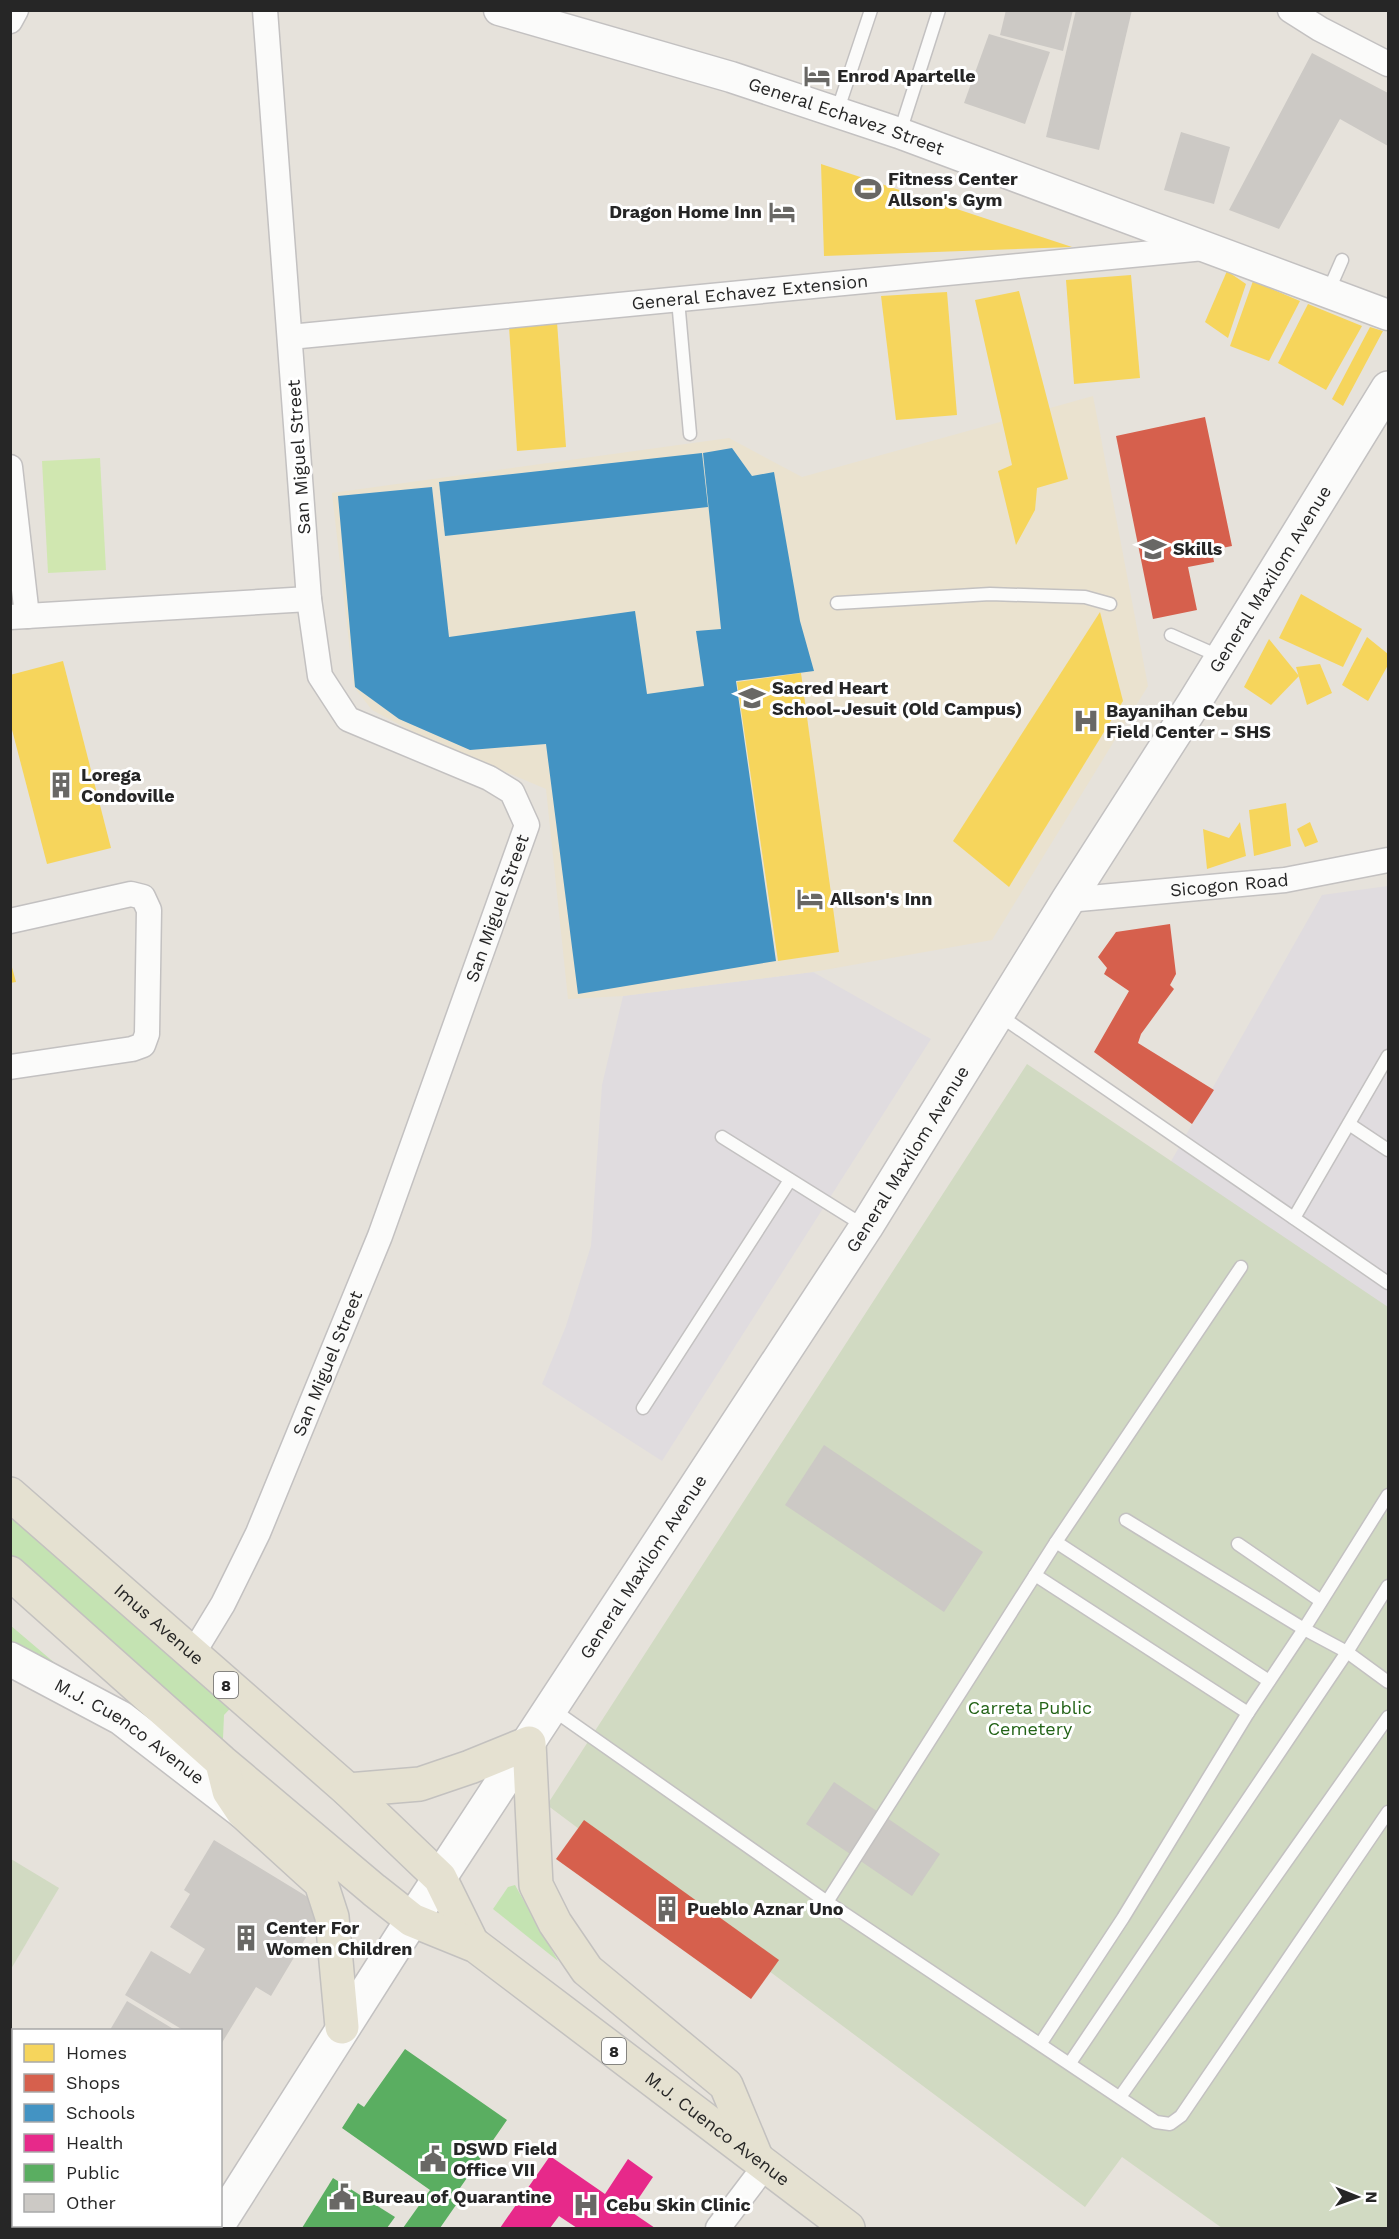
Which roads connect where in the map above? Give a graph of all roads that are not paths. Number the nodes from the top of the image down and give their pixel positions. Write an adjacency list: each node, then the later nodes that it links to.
1 (16, 10): 7 (street)
2 (265, 10): 16 (street, San Miguel Street)
3 (500, 10): 9 (street, General Echavez Street)
4 (871, 10): 9 (lane)
5 (939, 10): 10 (lane)
6 (1290, 10): 8 (street)
7 (10, 21)
8 (1389, 64)
9 (837, 112): 10 (street, General Echavez Street)
10 (899, 134): 11 (street, General Echavez Street)
11 (1208, 247): 13 (street, General Echavez Street); 14 (street, General Echavez Extension)
12 (1342, 260): 13 (lane)
13 (1327, 293): 15 (street, General Echavez Street)
14 (678, 300): 16 (street, General Echavez Extension); 19 (lane)
15 (1389, 315)
16 (290, 337): 21 (street, San Miguel Street)
17 (1389, 387): 18 (main road, General Maxilom Avenue)
18 (1375, 426): 26 (main road, General Maxilom Avenue)
19 (690, 434)
20 (10, 467): 24 (street)
21 (309, 599): 24 (street); 53 (street, San Miguel Street)
22 (837, 603): 23 (lane)
23 (1110, 604)
24 (19, 616)
25 (1171, 634): 26 (lane)
26 (1222, 658): 28 (main road, General Maxilom Avenue)
27 (1389, 860): 28 (street, Sicogon Road)
28 (1068, 900): 30 (main road, General Maxilom Avenue)
29 (10, 921): 32 (street)
30 (999, 1014): 37 (lane); 38 (main road, General Maxilom Avenue)
31 (1389, 1056): 33 (lane)
32 (10, 1067)
33 (1348, 1124): 35 (lane); 37 (lane)
34 (722, 1137): 36 (lane)
35 (1389, 1150)
36 (790, 1180): 38 (lane); 41 (lane)
37 (1294, 1218): 40 (lane)
38 (866, 1227): 57 (main road, General Maxilom Avenue)
39 (1241, 1267): 45 (lane)
40 (1389, 1283)
41 (643, 1408)
42 (10, 1494): 53 (main road, Imus Avenue / 8)
43 (1389, 1495): 50 (lane)
44 (1126, 1520): 51 (lane)
45 (1056, 1542): 48 (lane); 55 (lane)
46 (1238, 1544): 50 (lane)
47 (10, 1573): 61 (main road, 8)
48 (1035, 1575): 58 (lane); 66 (lane)
49 (1389, 1586): 52 (lane)
50 (1321, 1601): 51 (lane)
51 (1304, 1629): 52 (lane); 55 (lane)
52 (1347, 1652): 56 (lane); 71 (lane)
53 (192, 1655): 62 (main road, Imus Avenue / 8)
54 (10, 1659): 63 (main road, M.J. Cuenco Avenue)
55 (1269, 1682): 58 (lane)
56 (1389, 1682)
57 (551, 1709): 60 (main road, General Maxilom Avenue); 66 (lane)
58 (1248, 1713): 70 (lane)
59 (1389, 1717): 72 (lane)
60 (529, 1743): 62 (main road); 65 (main road, General Maxilom Avenue); 73 (main road)
61 (222, 1762): 63 (main road); 67 (main road, 8)
62 (348, 1790): 65 (main road, Imus Avenue / 8)
63 (243, 1812): 69 (main road)
64 (1389, 1812): 72 (lane)
65 (440, 1878): 67 (main road, General Maxilom Avenue); 68 (main road, M.J. Cuenco Avenue / 8)
66 (827, 1902): 70 (lane)
67 (412, 1920): 68 (main road, M.J. Cuenco Avenue / 8); 69 (main road, General Maxilom Avenue)
68 (472, 1943): 73 (main road, M.J. Cuenco Avenue / 8)
69 (342, 2027): 74 (main road, General Maxilom Avenue)
70 (1041, 2043): 71 (lane)
71 (1070, 2063): 72 (lane)
72 (1120, 2097)
73 (761, 2162): 75 (street); 76 (main road, M.J. Cuenco Avenue / 8)
74 (222, 2219)
75 (718, 2229)
76 (848, 2229)

